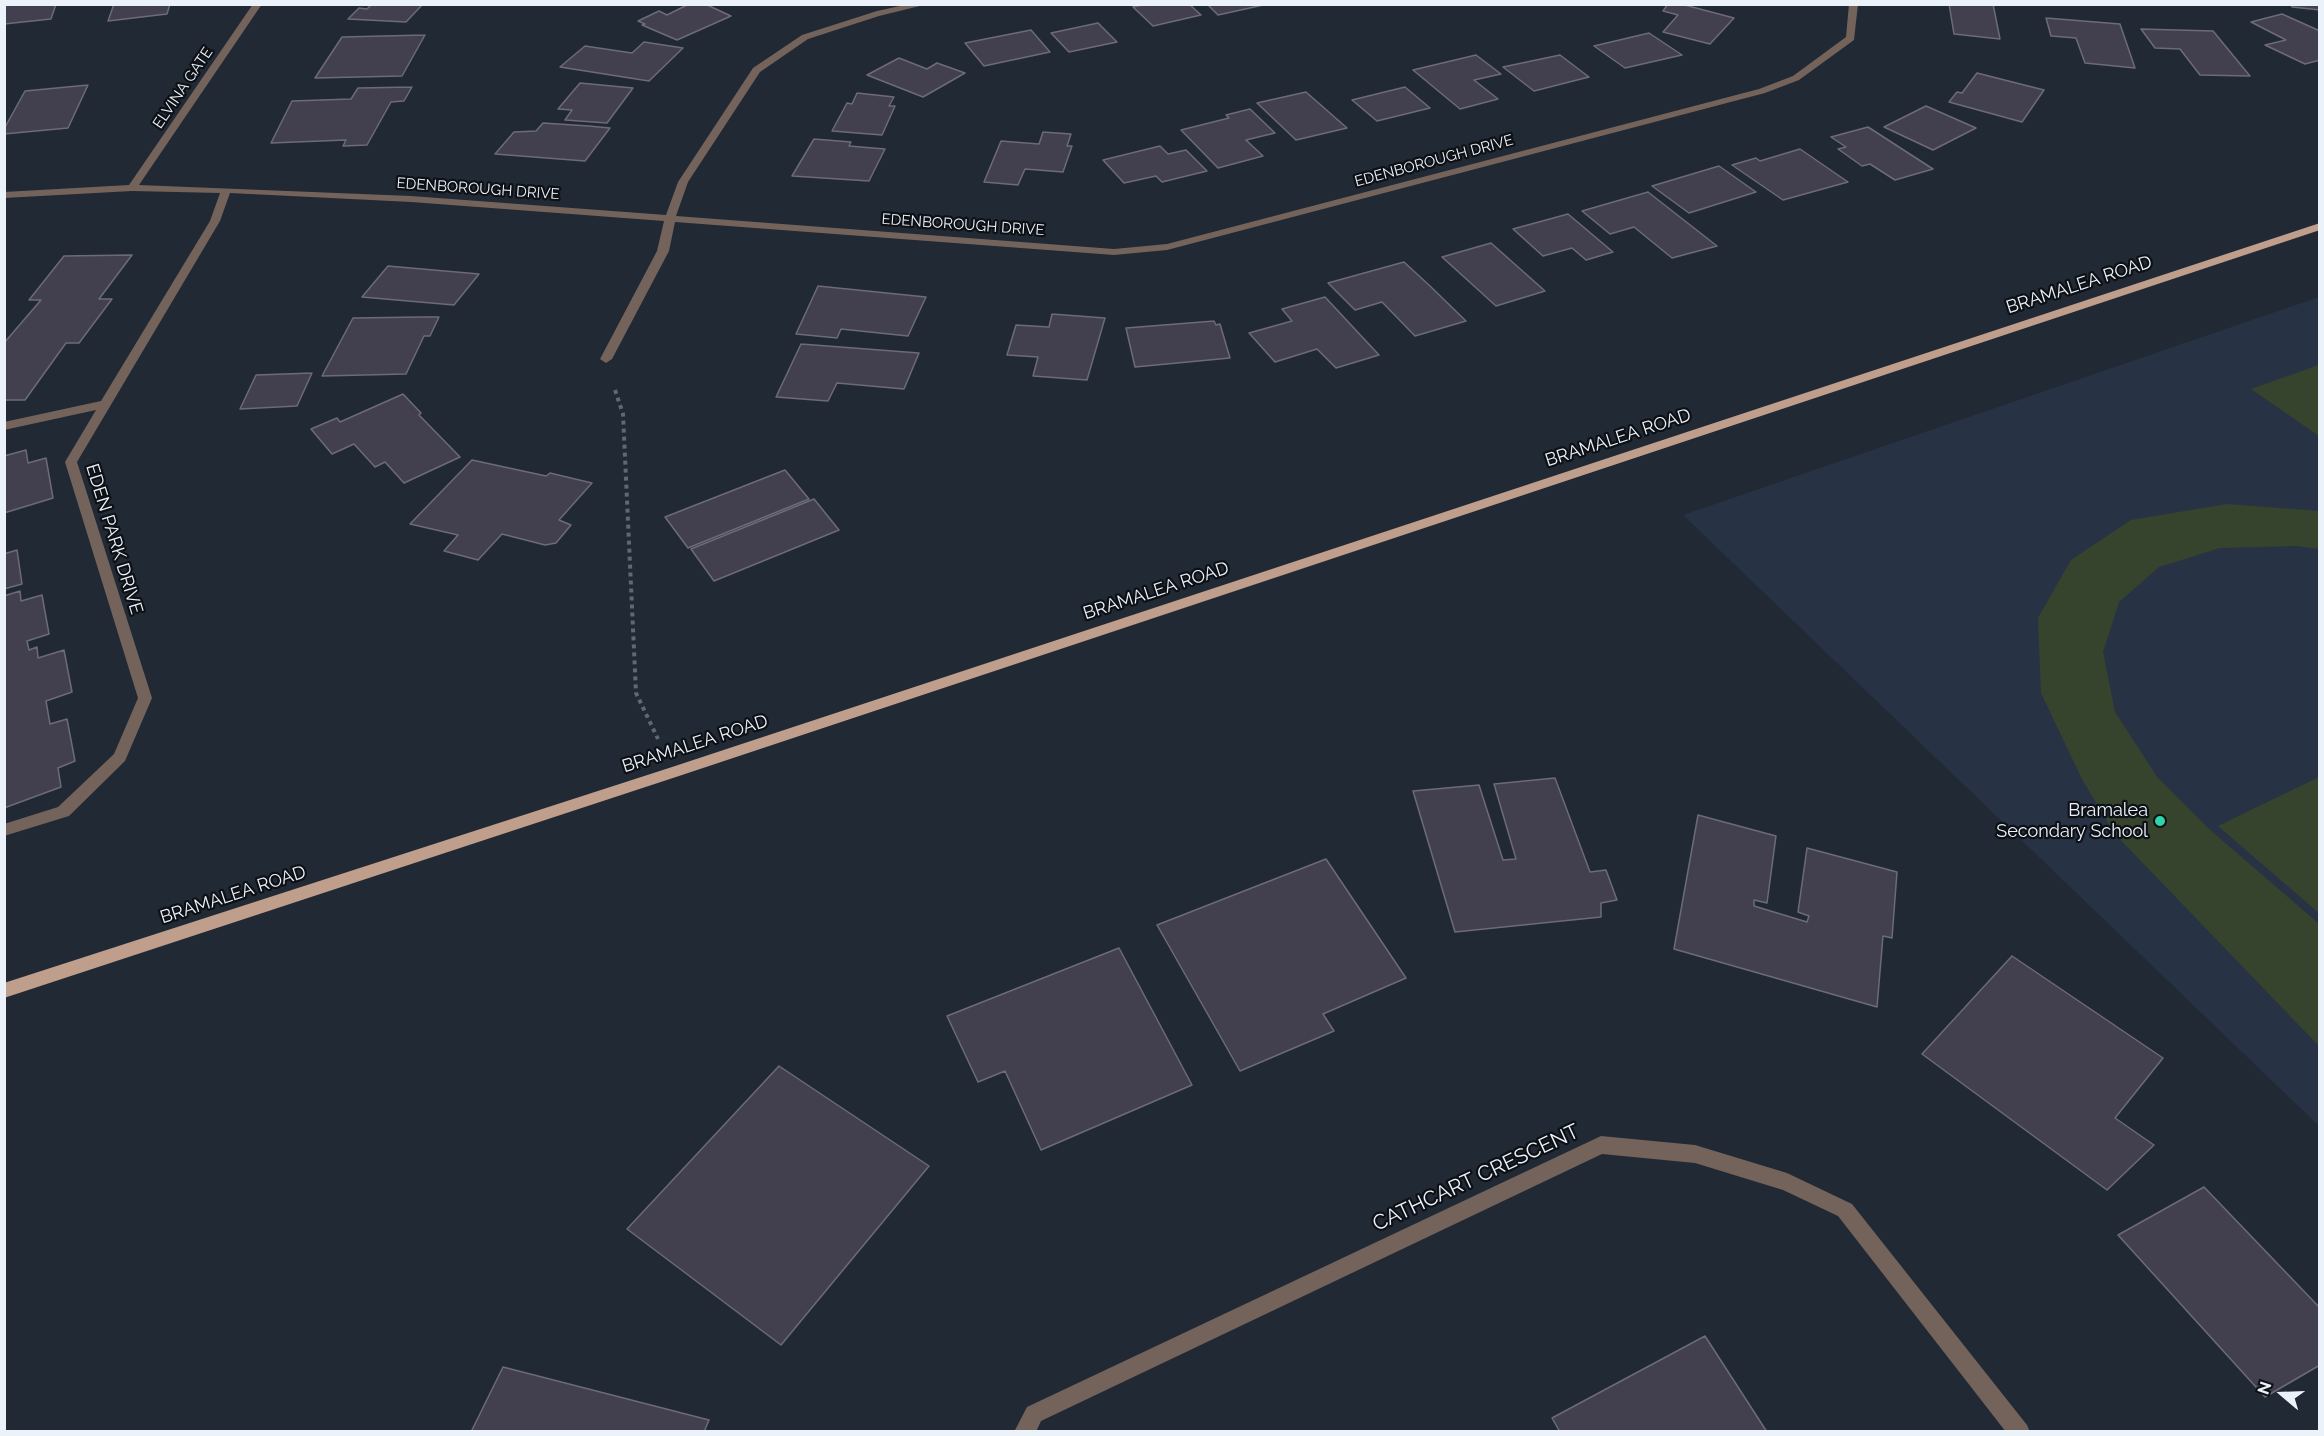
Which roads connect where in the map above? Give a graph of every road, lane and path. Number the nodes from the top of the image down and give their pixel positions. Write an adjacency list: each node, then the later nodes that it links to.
1 (258, 4): 4 (street, ELVINA GATE)
2 (924, 4): 7 (street)
3 (1854, 4): 7 (street, EDENBOROUGH DRIVE)
4 (132, 188): 5 (street, EDENBOROUGH DRIVE); 6 (street, EDENBOROUGH DRIVE)
5 (226, 190): 7 (street, EDENBOROUGH DRIVE); 10 (street, EDEN PARK DRIVE)
6 (4, 195)
7 (670, 218): 9 (street)
8 (2319, 226): 12 (main road, BRAMALEA ROAD)
9 (606, 359): 12 (path)
10 (104, 404): 11 (street); 13 (street, EDEN PARK DRIVE)
11 (4, 426)
12 (674, 772): 14 (main road, BRAMALEA ROAD)
13 (4, 830)
14 (4, 991)
15 (1024, 1431): 16 (street, CATHCART CRESCENT)
16 (2020, 1431)

